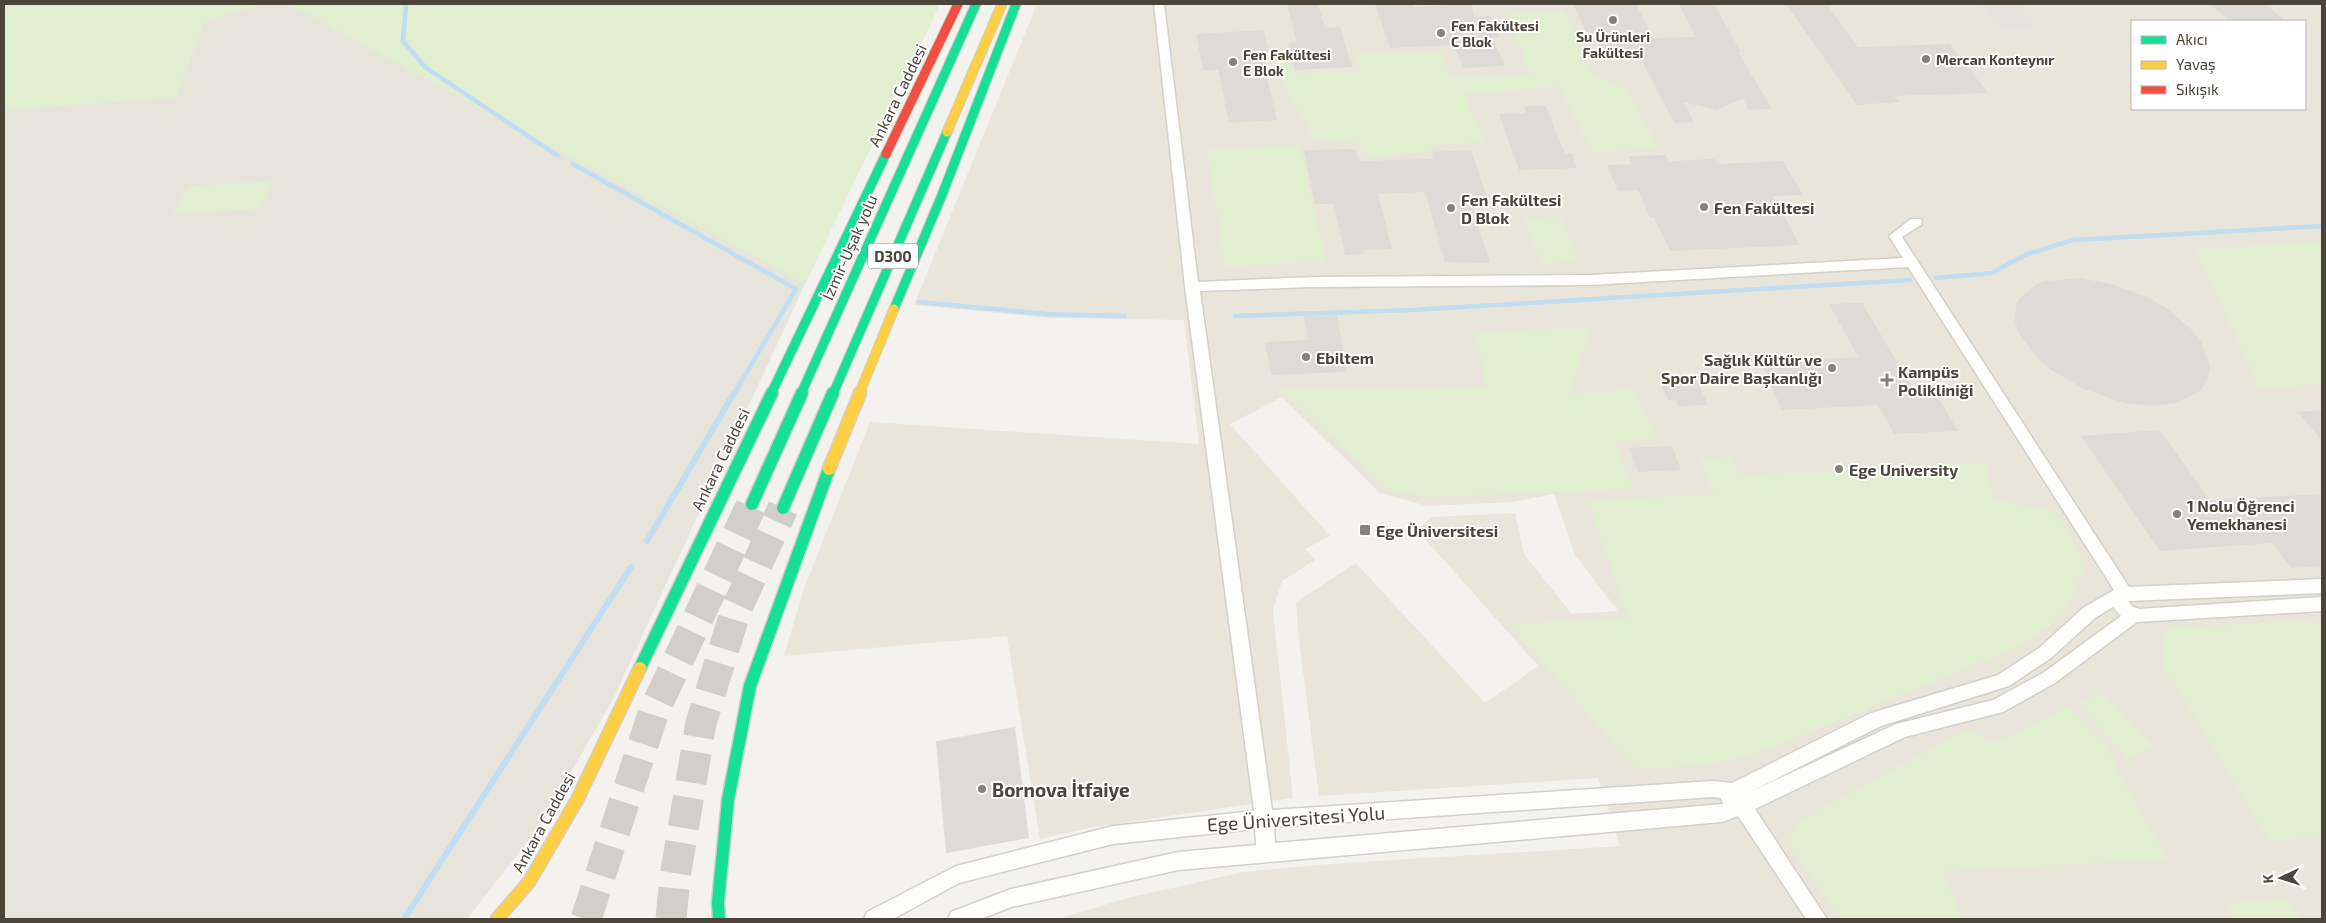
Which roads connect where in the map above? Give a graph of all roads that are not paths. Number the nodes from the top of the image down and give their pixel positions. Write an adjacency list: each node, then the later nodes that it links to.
1 (958, 4): 7 (main road, Ankara Caddesi)
2 (963, 4): 7 (main road)
3 (976, 4): 11 (main road, İzmir-Uşak yolu / D300)
4 (1002, 4): 12 (main road, D300)
5 (1160, 4): 10 (street)
6 (1014, 6): 21 (main road)
7 (951, 20): 20 (main road, Ankara Caddesi)
8 (1916, 222): 9 (street)
9 (1912, 262): 10 (street); 14 (street)
10 (1192, 287): 18 (street)
11 (752, 504)
12 (783, 508)
13 (2320, 589): 14 (street)
14 (2125, 594): 16 (street); 17 (street)
15 (2322, 604): 16 (street)
16 (2139, 615): 17 (street)
17 (1738, 799): 18 (street, Ege Üniversitesi Yolu); 19 (street, Ege Üniversitesi Yolu); 24 (street)
18 (1264, 819): 19 (street); 22 (street, Ege Üniversitesi Yolu)
19 (1266, 854): 23 (street, Ege Üniversitesi Yolu)
20 (497, 919)
21 (719, 919)
22 (874, 919)
23 (958, 919)
24 (1817, 919)

